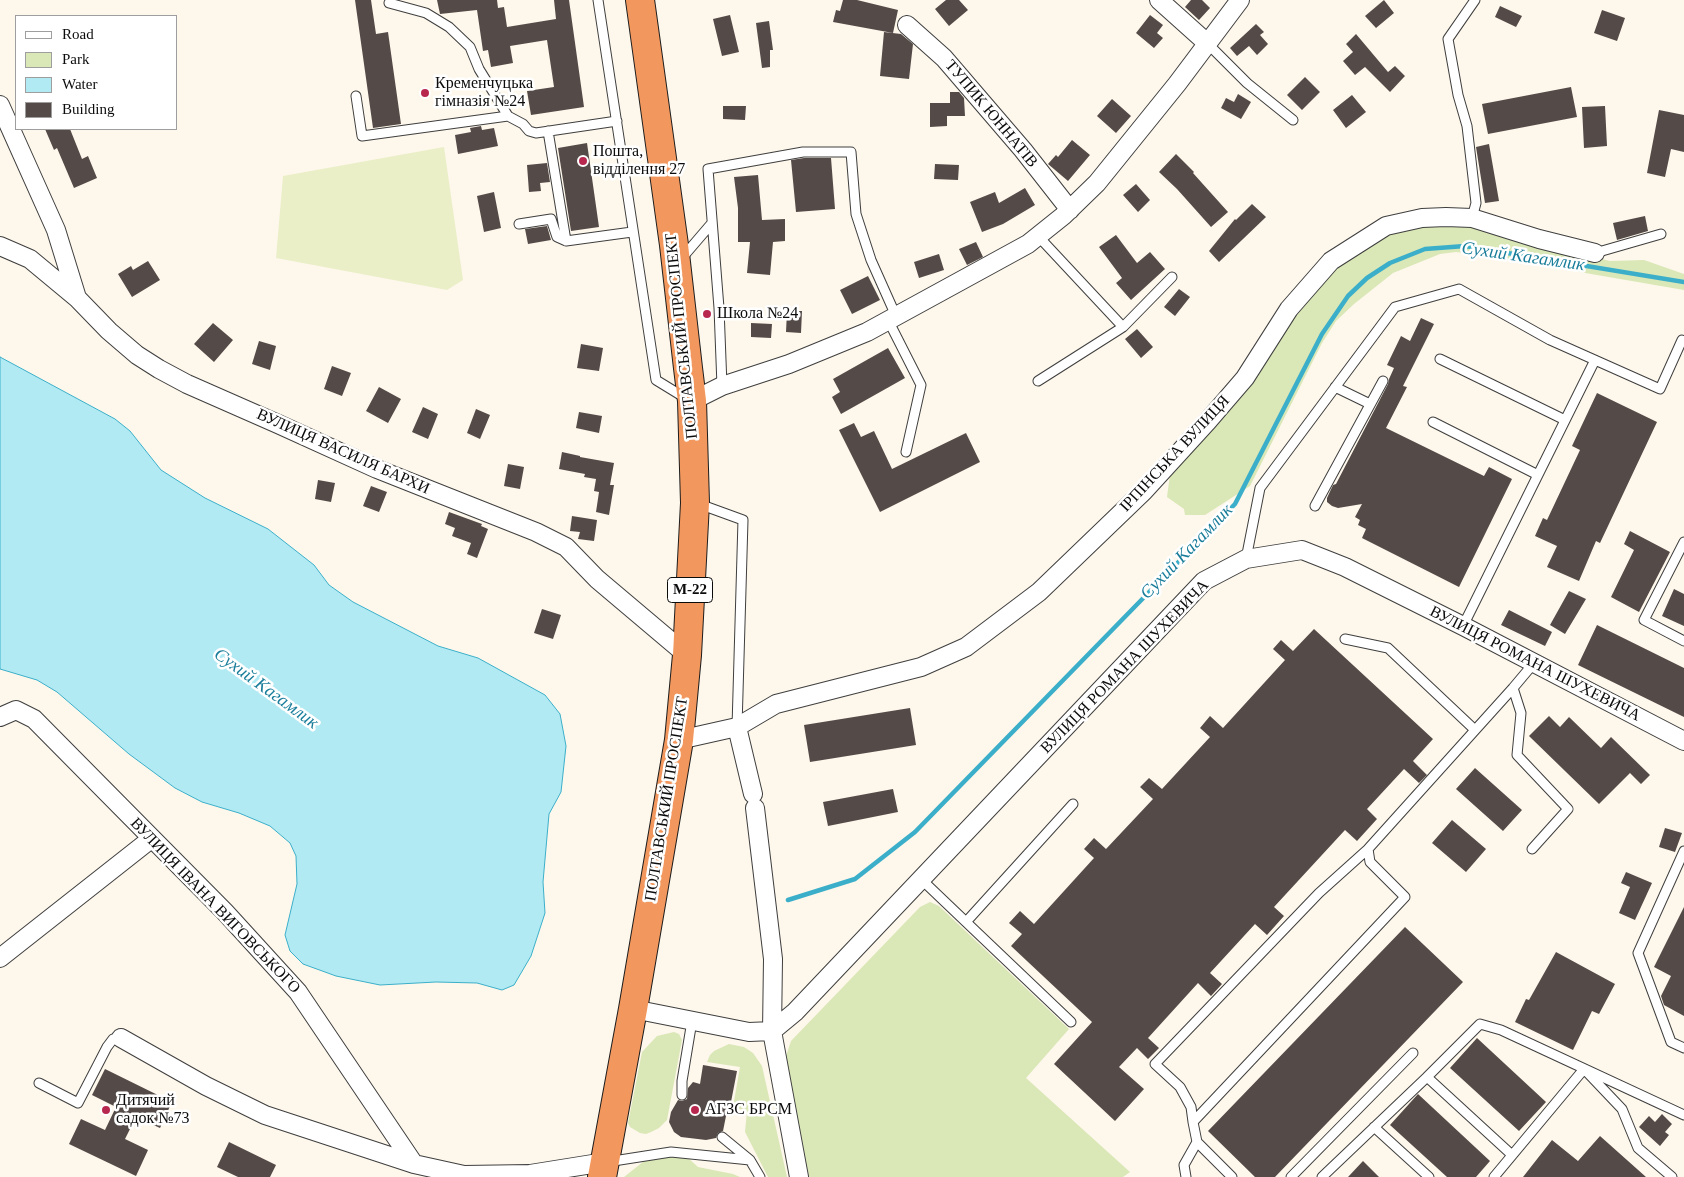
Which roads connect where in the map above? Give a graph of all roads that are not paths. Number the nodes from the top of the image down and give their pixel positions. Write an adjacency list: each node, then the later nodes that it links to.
1 (598, 0): 12 (lane)
2 (640, 0): 25 (highway, ПОЛТАВСЬКИЙ ПРОСПЕКТ / М-22)
3 (1159, 0): 8 (street)
4 (1240, 0): 8 (street)
5 (1475, 0): 16 (lane)
6 (389, 3): 11 (lane)
7 (907, 25): 15 (street, ТУПИК ЮННАТІВ)
8 (1207, 43): 13 (lane); 15 (street)
9 (356, 96): 11 (lane)
10 (0, 105): 27 (street)
11 (508, 116): 14 (lane)
12 (618, 120): 14 (lane); 19 (lane)
13 (1292, 120)
14 (548, 131): 22 (lane)
15 (1070, 210): 21 (street)
16 (1472, 218): 24 (street, ІРПІНСЬКА ВУЛИЦЯ); 54 (street, ІРПІНСЬКА ВУЛИЦЯ)
17 (712, 223): 25 (lane); 28 (lane); 35 (lane)
18 (519, 224): 22 (lane)
19 (632, 232): 22 (lane); 37 (lane)
20 (1661, 234): 24 (lane)
21 (1038, 236): 28 (street); 29 (lane)
22 (566, 241)
23 (0, 246): 27 (street, ВУЛИЦЯ ВАСИЛЯ БАРХИ)
24 (1595, 253)
25 (676, 264): 37 (highway, ПОЛТАВСЬКИЙ ПРОСПЕКТ / М-22)
26 (1172, 277): 29 (lane)
27 (77, 298): 50 (street, ВУЛИЦЯ ВАСИЛЯ БАРХИ)
28 (892, 318): 35 (street); 41 (lane)
29 (1123, 327): 33 (lane)
30 (1682, 340): 32 (lane)
31 (1440, 358): 39 (lane)
32 (1594, 360): 36 (lane); 39 (lane)
33 (1038, 381)
34 (1383, 381): 38 (lane)
35 (722, 386): 37 (street)
36 (1335, 387): 38 (lane); 46 (lane)
37 (692, 402): 43 (highway, ПОЛТАВСЬКИЙ ПРОСПЕКТ / М-22)
38 (1370, 404): 44 (lane)
39 (1565, 420): 42 (lane)
40 (1433, 422): 42 (lane)
41 (906, 452)
42 (1538, 475): 47 (lane)
43 (695, 503): 50 (highway, ПОЛТАВСЬКИЙ ПРОСПЕКТ / М-22); 54 (lane)
44 (1315, 506)
45 (1684, 542): 49 (lane)
46 (1246, 559): 47 (street, ВУЛИЦЯ РОМАНА ШУХЕВИЧА); 63 (street, ВУЛИЦЯ РОМАНА ШУХЕВИЧА)
47 (1463, 626): 51 (street, ВУЛИЦЯ РОМАНА ШУХЕВИЧА)
48 (1345, 639): 55 (lane)
49 (1684, 641)
50 (687, 655): 56 (highway, ПОЛТАВСЬКИЙ ПРОСПЕКТ / М-22)
51 (1534, 663): 52 (lane); 57 (street, ВУЛИЦЯ РОМАНА ШУХЕВИЧА)
52 (1513, 688): 55 (lane); 61 (lane)
53 (0, 716): 59 (street, ВУЛИЦЯ ІВАНА ВИГОВСЬКОГО)
54 (737, 728): 56 (street, ІРПІНСЬКА ВУЛИЦЯ); 69 (street)
55 (1475, 730): 60 (lane)
56 (680, 740): 66 (highway, ПОЛТАВСЬКИЙ ПРОСПЕКТ / М-22)
57 (1684, 741)
58 (1073, 804): 64 (lane)
59 (151, 839): 65 (street); 84 (street, ВУЛИЦЯ ІВАНА ВИГОВСЬКОГО)
60 (1368, 849): 78 (lane); 78 (lane)
61 (1532, 849)
62 (1684, 851): 71 (lane)
63 (922, 880): 64 (lane); 69 (street, ВУЛИЦЯ РОМАНА ШУХЕВИЧА)
64 (966, 922): 68 (lane)
65 (0, 958)
66 (633, 1010): 67 (street); 85 (highway, ПОЛТАВСЬКИЙ ПРОСПЕКТ / М-22)
67 (692, 1021): 69 (street); 76 (lane)
68 (1071, 1022)
69 (772, 1031): 89 (street)
70 (122, 1038): 75 (lane); 84 (street)
71 (1684, 1048)
72 (1412, 1053): 92 (lane)
73 (1584, 1069): 74 (lane); 77 (lane); 82 (lane); 96 (lane)
74 (1427, 1077): 79 (lane); 82 (lane)
75 (39, 1083)
76 (682, 1095)
77 (1684, 1115)
78 (1193, 1122): 81 (lane)
79 (1374, 1127): 93 (lane); 94 (lane)
80 (722, 1137): 83 (lane)
81 (1197, 1142): 90 (lane); 91 (lane)
82 (1512, 1155): 95 (lane)
83 (750, 1160): 85 (lane); 88 (lane)
84 (414, 1164): 87 (street)
85 (603, 1170): 86 (street)
86 (566, 1173): 87 (street)
87 (447, 1174)
88 (760, 1177)
89 (799, 1177)
90 (1186, 1177)
91 (1232, 1177)
92 (1291, 1177)
93 (1322, 1177)
94 (1429, 1177)
95 (1494, 1177)
96 (1672, 1177)

